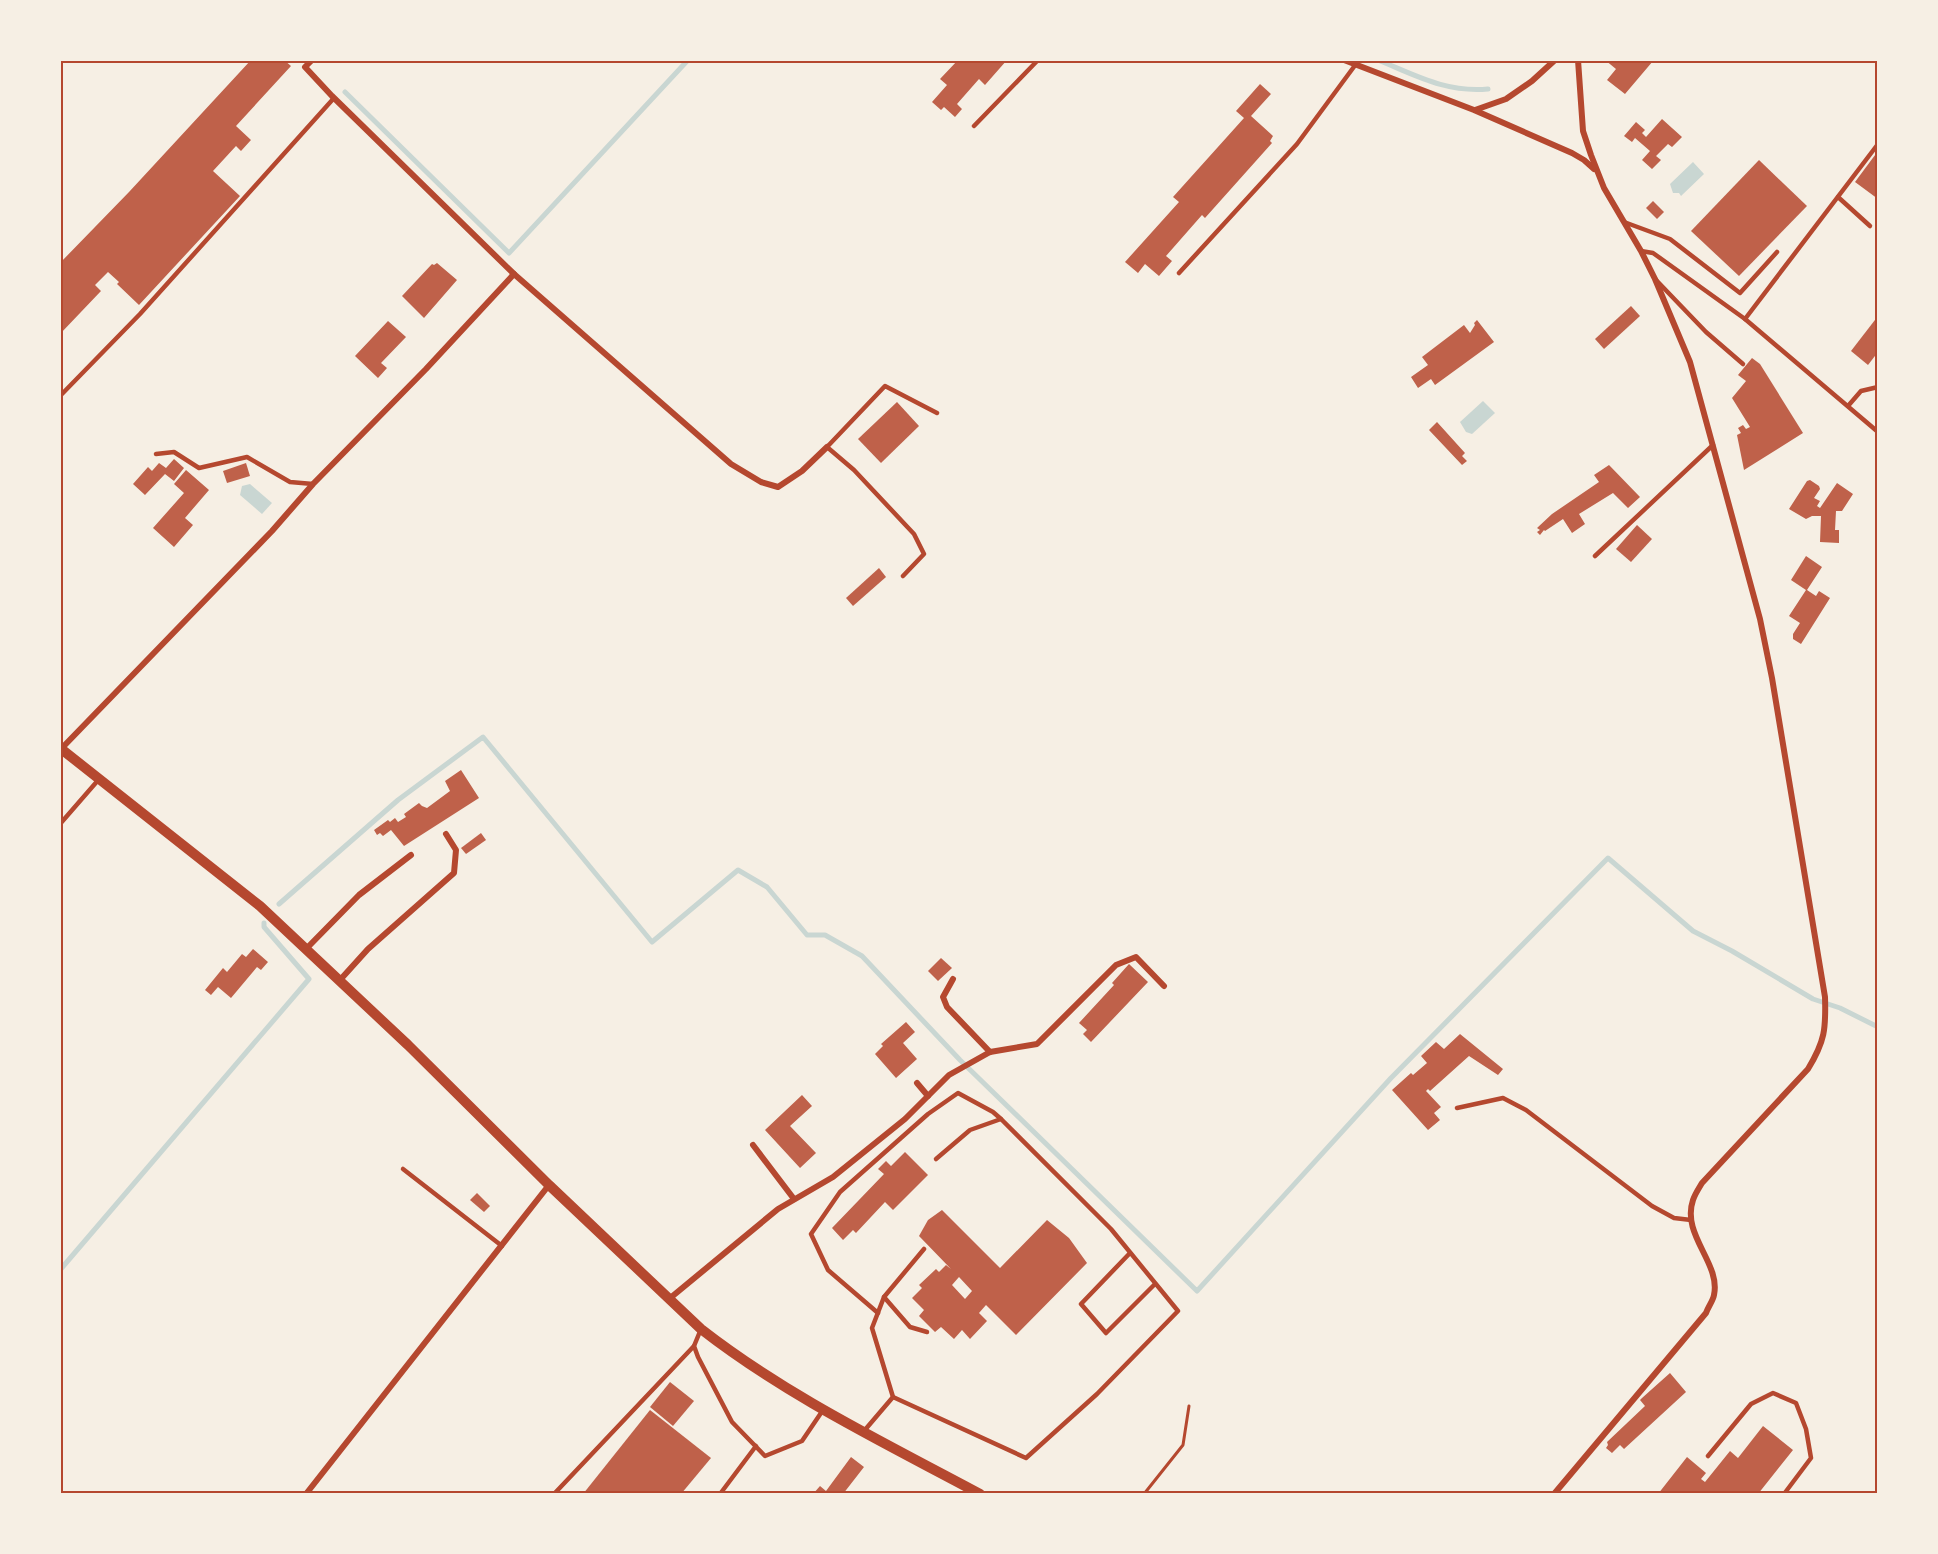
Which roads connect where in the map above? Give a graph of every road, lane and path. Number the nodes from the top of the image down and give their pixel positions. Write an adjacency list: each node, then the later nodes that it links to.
1 (312, 60): 7 (street)
2 (1038, 60): 9 (lane)
3 (1344, 60): 6 (street)
4 (1555, 60): 8 (street)
5 (1578, 60): 11 (street)
6 (1356, 64): 8 (street); 17 (lane)
7 (334, 98): 18 (street); 23 (lane)
8 (1474, 110): 11 (street)
9 (974, 126)
10 (1878, 144): 12 (lane)
11 (1597, 172): 13 (street)
12 (1838, 197): 14 (lane); 20 (lane)
13 (1624, 222): 15 (street); 16 (lane)
14 (1870, 226)
15 (1641, 251): 19 (street); 20 (lane)
16 (1777, 252)
17 (1179, 273)
18 (514, 274): 28 (street); 30 (street)
19 (1655, 279): 21 (lane); 27 (street)
20 (1744, 319): 24 (lane)
21 (1743, 364)
22 (1878, 387): 24 (lane)
23 (60, 396)
24 (1848, 406): 26 (lane)
25 (937, 413): 28 (lane)
26 (1878, 432)
27 (1713, 445): 31 (lane); 52 (street)
28 (827, 447): 32 (lane)
29 (156, 454): 30 (lane)
30 (313, 484): 33 (street)
31 (1595, 556)
32 (903, 576)
33 (61, 748): 34 (street)
34 (100, 778): 35 (lane); 38 (street)
35 (60, 824)
36 (446, 834): 39 (street)
37 (411, 855): 38 (street)
38 (306, 949): 39 (street)
39 (340, 980): 50 (street)
40 (953, 980): 42 (street)
41 (1164, 986): 42 (street)
42 (990, 1052): 44 (street)
43 (916, 1083): 44 (street)
44 (927, 1096): 51 (street)
45 (1457, 1108): 52 (lane)
46 (1001, 1119): 48 (lane); 55 (lane); 59 (lane)
47 (753, 1145): 51 (street)
48 (936, 1159)
49 (404, 1169): 53 (lane)
50 (549, 1185): 53 (street); 58 (street)
51 (794, 1199): 58 (street)
52 (1691, 1220): 74 (street)
53 (502, 1245): 69 (street)
54 (924, 1249): 57 (lane)
55 (1130, 1253): 56 (lane); 56 (lane)
56 (1155, 1284): 63 (lane)
57 (884, 1297): 59 (lane); 61 (lane)
58 (669, 1300): 60 (street)
59 (878, 1313): 63 (lane)
60 (701, 1329): 62 (lane); 65 (street)
61 (927, 1332)
62 (694, 1346): 67 (lane); 70 (lane)
63 (893, 1397): 66 (lane)
64 (1190, 1406): 73 (path)
65 (823, 1410): 66 (street); 67 (lane)
66 (864, 1431): 72 (street)
67 (756, 1446): 71 (lane)
68 (1708, 1456): 75 (lane)
69 (306, 1494)
70 (554, 1494)
71 (720, 1494)
72 (980, 1494)
73 (1144, 1494)
74 (1554, 1494)
75 (1784, 1494)

